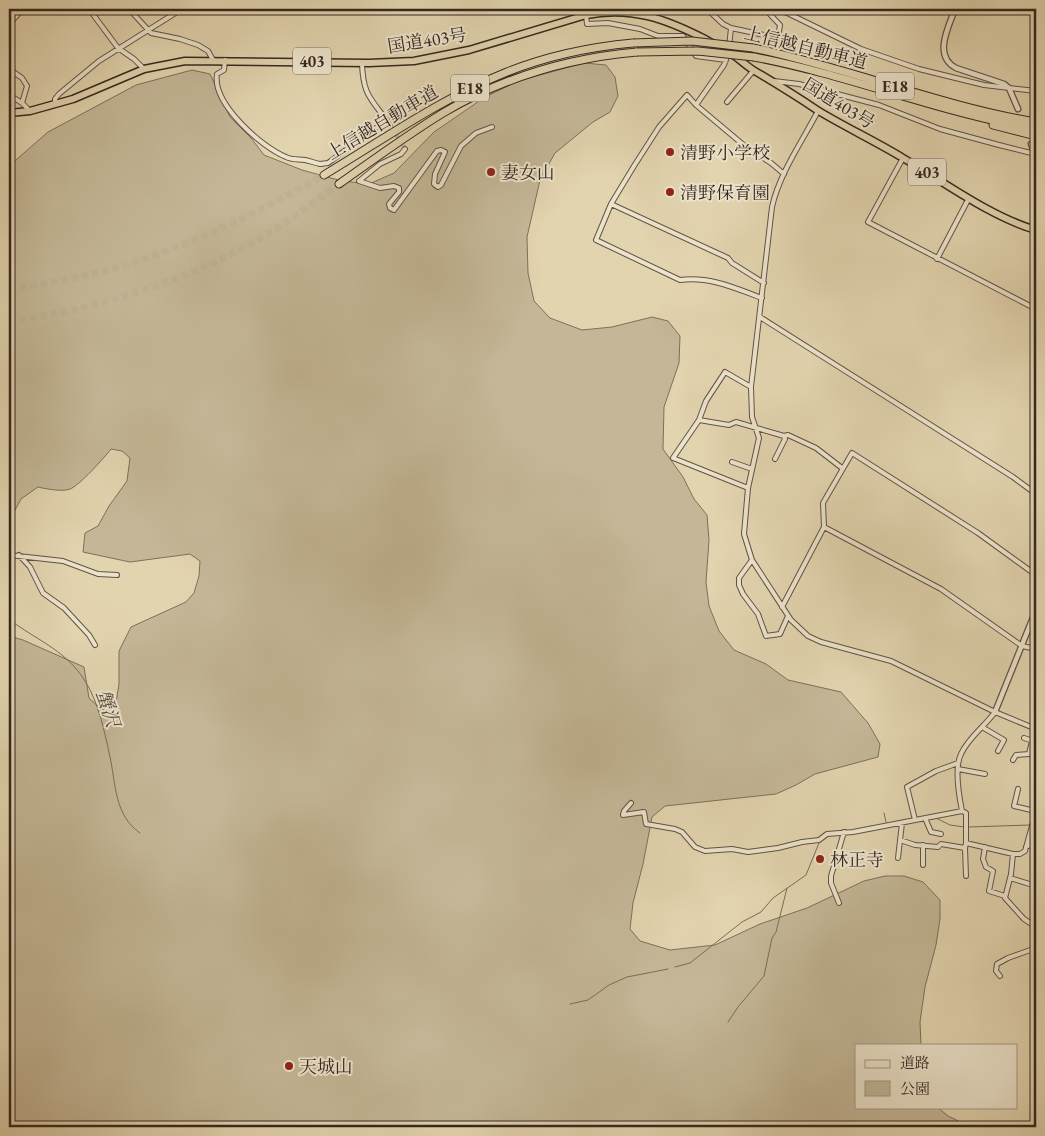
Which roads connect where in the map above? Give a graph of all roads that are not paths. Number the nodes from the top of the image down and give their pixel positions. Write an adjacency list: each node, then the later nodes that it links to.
1 (23, 9): 14 (street)
2 (89, 9): 17 (street)
3 (129, 9): 16 (street)
4 (144, 9): 11 (street)
5 (190, 9): 11 (street)
6 (707, 9): 15 (street)
7 (765, 9): 15 (street)
8 (779, 9): 27 (street)
9 (954, 9): 27 (street)
10 (599, 11): 12 (highway, 国道403号 / 403); 13 (highway, 国道403号 / 403)
11 (177, 12): 16 (street)
12 (647, 12): 18 (highway, 国道403号 / 403)
13 (586, 15): 21 (street); 22 (highway, 国道403号 / 403)
14 (9, 24)
15 (731, 28): 18 (street)
16 (148, 31): 17 (street); 19 (street)
17 (118, 48): 24 (street); 33 (street)
18 (728, 51): 21 (street); 25 (highway, 国道403号 / 403)
19 (213, 60): 20 (highway, 国道403号 / 403); 24 (highway, 国道403号 / 403)
20 (225, 60): 22 (highway, 国道403号 / 403); 41 (street)
21 (726, 60): 35 (street)
22 (362, 63): 41 (street)
23 (9, 69): 32 (street)
24 (144, 69): 33 (highway, 国道403号 / 403)
25 (754, 70): 26 (highway, 国道403号 / 403); 31 (street)
26 (774, 81): 38 (highway, 国道403号 / 403); 49 (street)
27 (1009, 88): 28 (street); 36 (street)
28 (1036, 91)
29 (9, 95): 32 (street)
30 (901, 96): 45 (highway, 上信越自動車道 / E18); 46 (highway); 53 (highway, 上信越自動車道 / E18, bridge)
31 (727, 102)
32 (22, 103): 37 (street)
33 (56, 104): 37 (highway, 国道403号 / 403)
34 (957, 104): 40 (highway); 42 (highway, 上信越自動車道 / E18); 51 (highway, 上信越自動車道 / E18, bridge)
35 (696, 105): 52 (street); 55 (street)
36 (1018, 109)
37 (30, 110): 39 (highway, 国道403号 / 403)
38 (818, 110): 50 (highway, 国道403号 / 403); 52 (street)
39 (9, 113)
40 (1036, 117)
41 (387, 120): 43 (street)
42 (1036, 122)
43 (390, 125)
44 (492, 127): 48 (street)
45 (1036, 129)
46 (1036, 136)
47 (1031, 144): 49 (street)
48 (405, 149)
49 (1036, 155)
50 (904, 158): 54 (highway, 国道403号 / 403); 57 (street)
51 (324, 174)
52 (784, 174): 58 (street)
53 (339, 184)
54 (969, 198): 56 (highway, 国道403号 / 403); 57 (street)
55 (611, 204): 58 (street); 59 (street)
56 (1036, 230)
57 (937, 259): 60 (street)
58 (764, 283): 59 (street)
59 (762, 298): 61 (street)
60 (1036, 309)
61 (760, 317): 62 (street); 71 (street)
62 (752, 387): 63 (street); 64 (street)
63 (699, 420): 64 (street); 70 (street)
64 (755, 428): 65 (street); 69 (street)
65 (784, 436): 66 (street); 68 (street)
66 (775, 459)
67 (732, 462): 69 (street)
68 (842, 468): 72 (street); 77 (street)
69 (752, 469): 70 (street)
70 (748, 488): 75 (street)
71 (1036, 494)
72 (824, 527): 78 (street); 82 (street)
73 (9, 555): 74 (street)
74 (19, 555): 76 (street); 81 (street)
75 (752, 560): 78 (street); 80 (street)
76 (117, 575)
77 (1036, 576)
78 (782, 607): 80 (street)
79 (1036, 610): 82 (street)
80 (788, 616): 84 (street)
81 (95, 646)
82 (1022, 646): 83 (street); 84 (street)
83 (1036, 649)
84 (995, 712): 85 (street); 86 (street)
85 (982, 727): 90 (street); 92 (street)
86 (1036, 729)
87 (1036, 734): 89 (street)
88 (1024, 738): 89 (street)
89 (1032, 740): 91 (street)
90 (998, 751)
91 (1013, 760)
92 (958, 763): 93 (street); 100 (street)
93 (958, 769): 94 (street); 97 (street)
94 (985, 774)
95 (1018, 789): 98 (street)
96 (631, 803): 102 (street)
97 (962, 811): 99 (street); 107 (street)
98 (1036, 813): 109 (street)
99 (925, 818): 100 (street); 103 (street)
100 (915, 820): 101 (street)
101 (902, 822): 102 (street); 105 (street)
102 (844, 832): 117 (street)
103 (941, 834)
104 (1036, 836): 109 (street)
105 (900, 840): 106 (street); 111 (street)
106 (923, 845): 107 (street); 112 (street)
107 (965, 845): 108 (street); 113 (street)
108 (986, 847): 110 (street); 116 (street)
109 (1026, 847): 110 (street)
110 (1013, 854): 114 (street)
111 (898, 858)
112 (922, 865)
113 (966, 876)
114 (1010, 878): 115 (street); 116 (street)
115 (1036, 886)
116 (1005, 896): 118 (street)
117 (839, 903)
118 (1036, 927)
119 (1036, 948): 120 (street)
120 (1000, 976)

